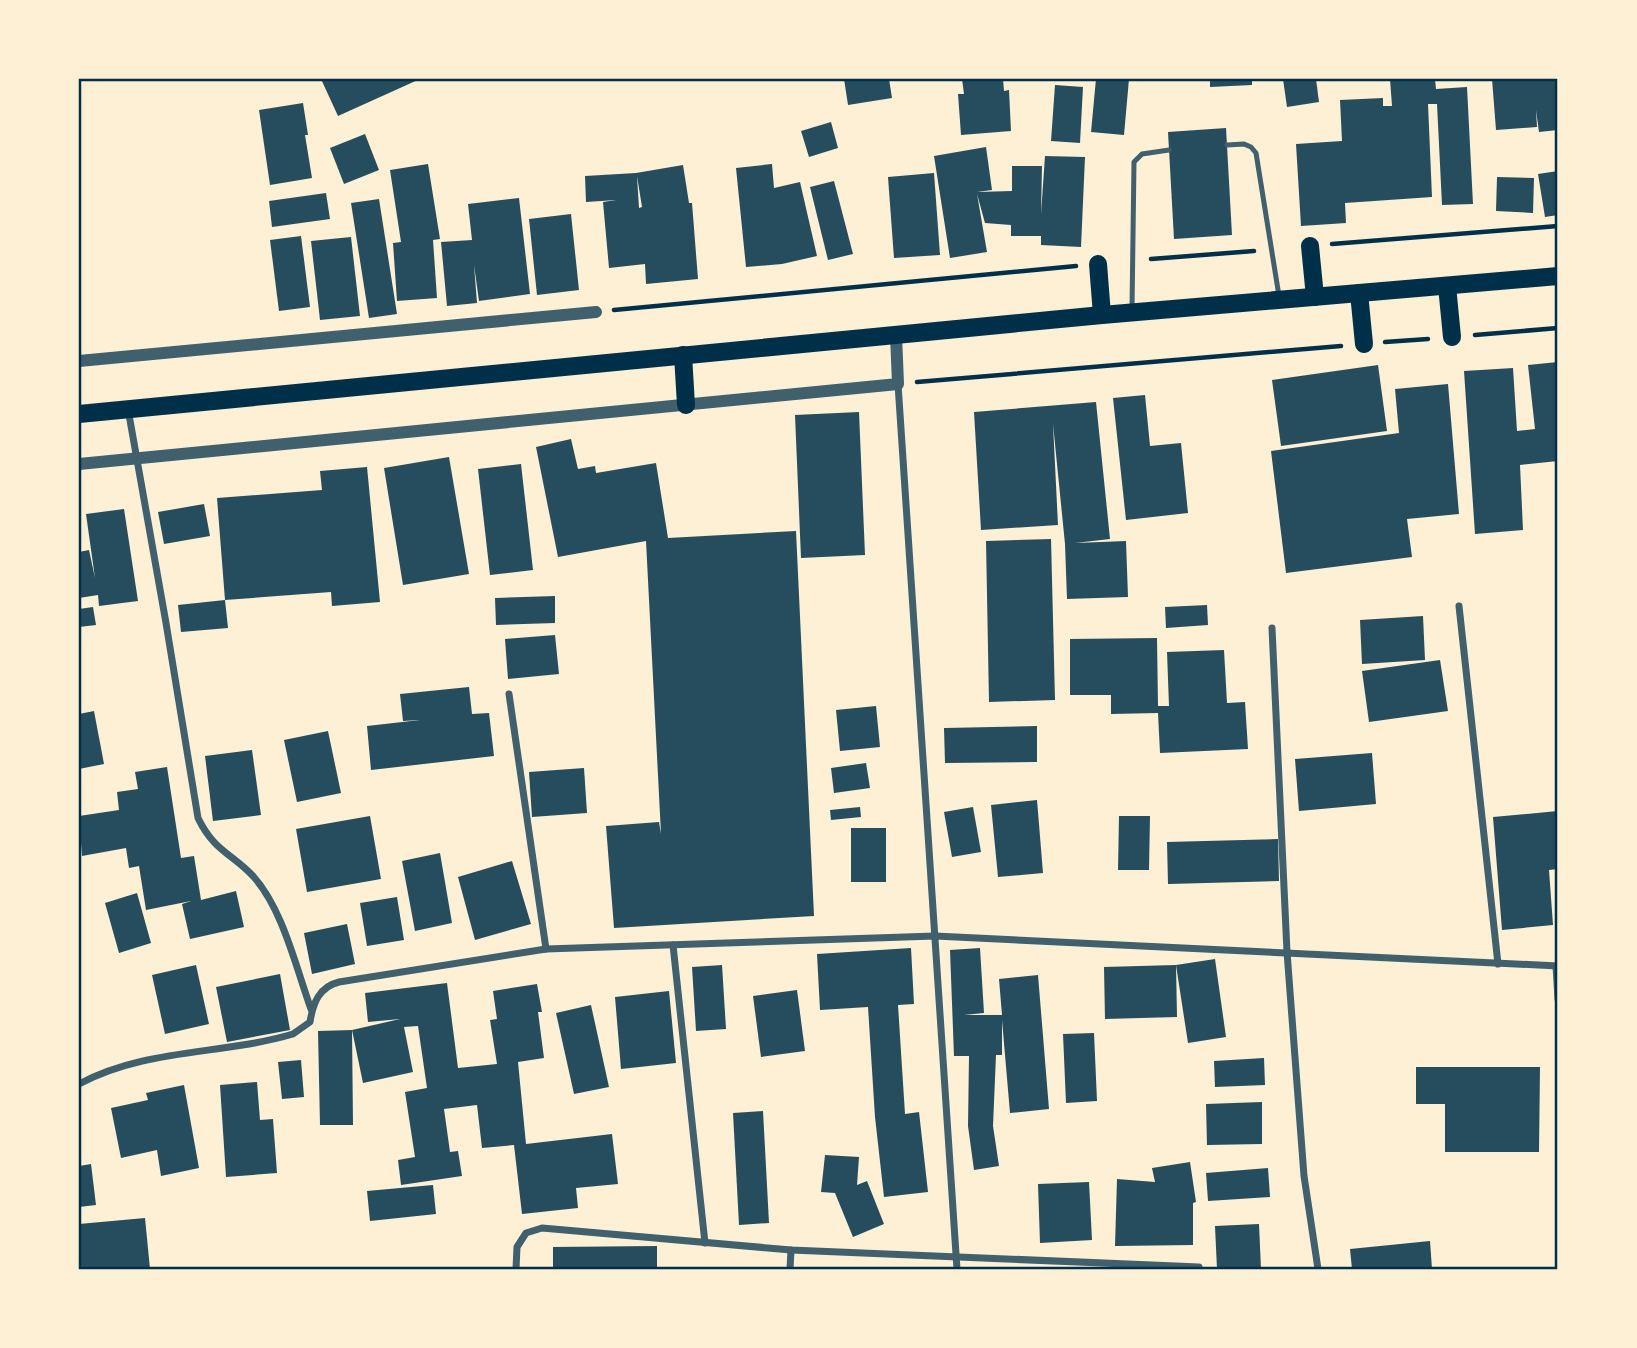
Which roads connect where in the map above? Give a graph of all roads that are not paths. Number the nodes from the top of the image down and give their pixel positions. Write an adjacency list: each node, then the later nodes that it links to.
1 (1227, 145): 9 (lane)
2 (1169, 150): 11 (lane)
3 (1310, 246): 8 (main road)
4 (1098, 264): 12 (main road)
5 (1558, 276): 6 (main road)
6 (1447, 286): 7 (main road); 14 (main road)
7 (1359, 293): 8 (main road); 15 (main road)
8 (1315, 296): 9 (main road)
9 (1280, 299): 11 (main road)
10 (596, 312): 17 (street)
11 (1132, 312): 12 (main road)
12 (1102, 315): 13 (main road)
13 (896, 335): 16 (main road); 18 (street)
14 (1452, 337)
15 (1364, 344)
16 (683, 355): 19 (main road); 20 (main road)
17 (79, 361)
18 (898, 384): 19 (street); 27 (street)
19 (686, 405): 22 (street)
20 (128, 409): 21 (main road); 22 (street)
21 (79, 414)
22 (136, 459): 23 (street); 34 (street)
23 (79, 464)
24 (1459, 606): 31 (street)
25 (1272, 628): 30 (street)
26 (509, 694): 29 (street)
27 (935, 936): 28 (street); 30 (street); 38 (street)
28 (673, 945): 29 (street); 36 (street)
29 (546, 949): 34 (street)
30 (1287, 952): 31 (street); 43 (street)
31 (1498, 964): 32 (street)
32 (1557, 966): 33 (street)
33 (1558, 999)
34 (311, 1010): 35 (street)
35 (79, 1084)
36 (705, 1243): 37 (street); 40 (street)
37 (791, 1250): 38 (street); 41 (street)
38 (956, 1258): 39 (street); 42 (street)
39 (1199, 1267)
40 (516, 1269)
41 (790, 1269)
42 (957, 1269)
43 (1318, 1269)

